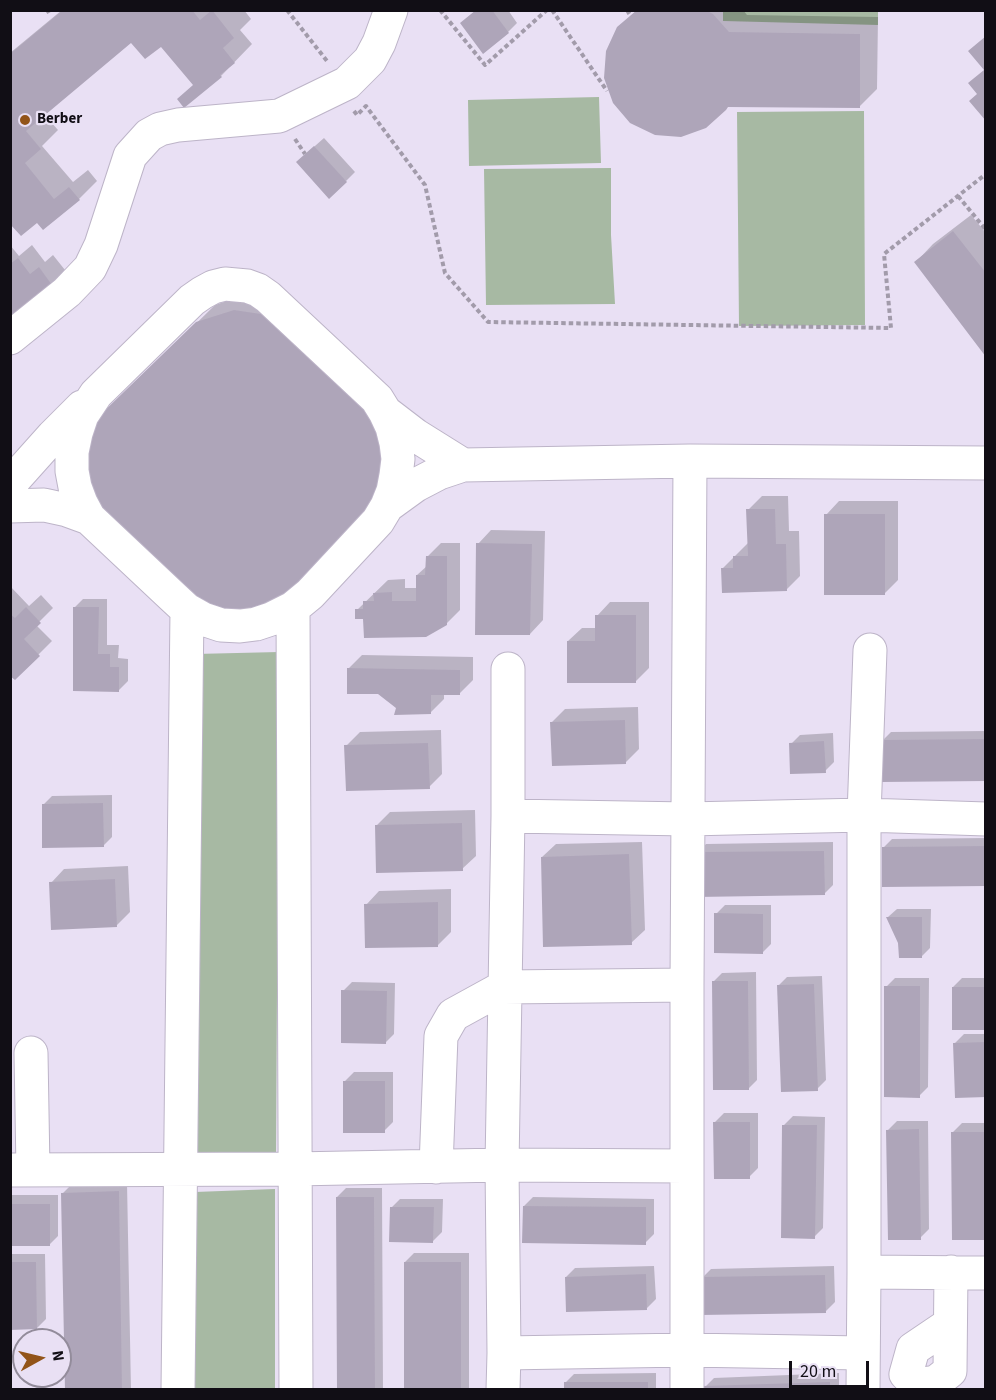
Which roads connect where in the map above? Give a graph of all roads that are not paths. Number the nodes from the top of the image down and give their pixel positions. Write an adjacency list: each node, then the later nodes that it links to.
1 (391, 10): 2 (street)
2 (10, 338)
3 (96, 393): 4 (street); 8 (street); 11 (street)
4 (386, 412): 7 (street); 10 (street)
5 (690, 461): 6 (street); 7 (street); 18 (street)
6 (986, 463)
7 (463, 465): 10 (street)
8 (10, 484)
9 (10, 506): 11 (street)
10 (387, 506): 12 (street)
11 (88, 518): 13 (street)
12 (293, 608): 13 (street); 27 (street)
13 (187, 610): 26 (street)
14 (870, 650): 16 (street)
15 (508, 669): 17 (street)
16 (864, 815): 18 (street); 19 (street); 29 (street)
17 (508, 816): 18 (street); 21 (street)
18 (688, 819): 20 (street)
19 (986, 819)
20 (687, 985): 21 (street); 24 (street)
21 (504, 987): 23 (street); 25 (street)
22 (31, 1053): 28 (street)
23 (502, 1166): 24 (street); 25 (street); 34 (street)
24 (686, 1166): 33 (street)
25 (436, 1167): 27 (street)
26 (180, 1169): 27 (street); 28 (street); 36 (street)
27 (294, 1169): 37 (street)
28 (22, 1170)
29 (864, 1272): 30 (street); 35 (street)
30 (951, 1272): 31 (street); 32 (street)
31 (986, 1273)
32 (950, 1324)
33 (687, 1350): 34 (street); 35 (street); 39 (street)
34 (504, 1353): 38 (street)
35 (862, 1353): 40 (street)
36 (178, 1389)
37 (296, 1389)
38 (503, 1389)
39 (687, 1389)
40 (862, 1389)

